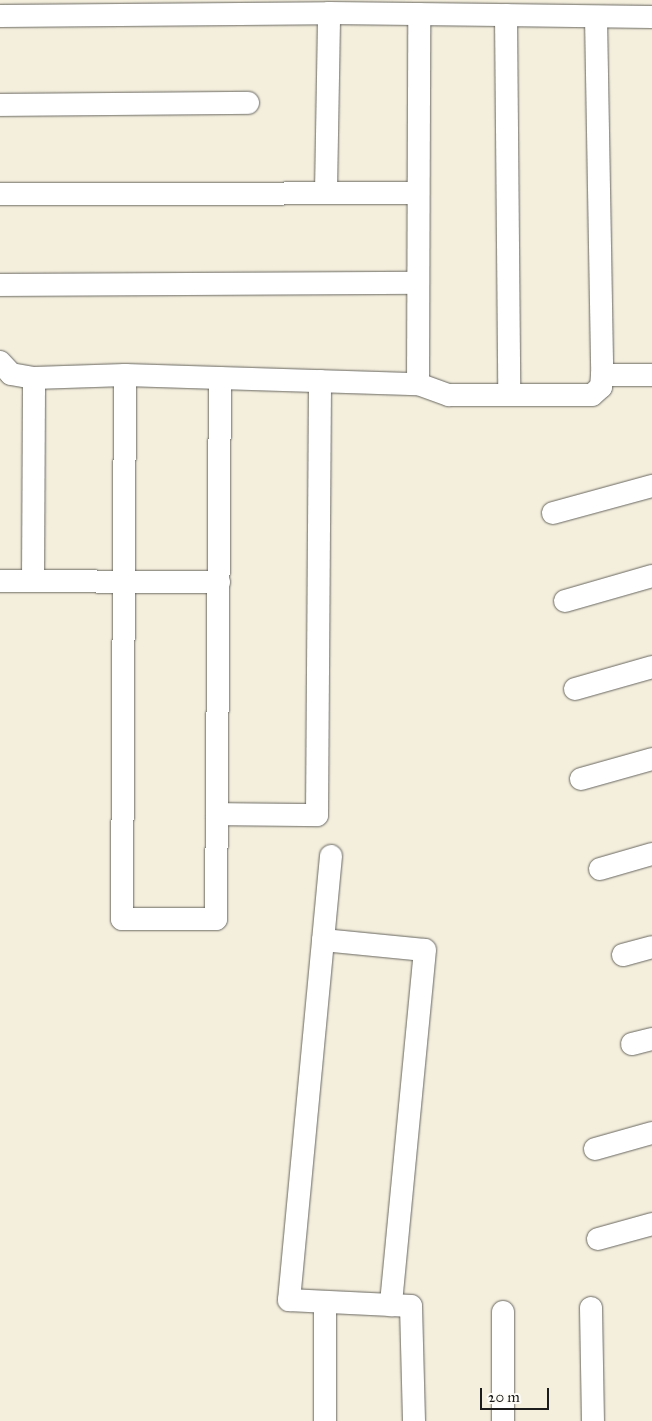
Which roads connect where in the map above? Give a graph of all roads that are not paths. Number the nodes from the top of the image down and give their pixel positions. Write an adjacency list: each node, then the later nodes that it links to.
1 (343, 9): 2 (street); 4 (street); 9 (street)
2 (419, 14): 3 (street); 10 (street)
3 (506, 15): 5 (street); 22 (street)
4 (0, 16)
5 (596, 17): 6 (street); 17 (street)
6 (652, 17)
7 (248, 103): 8 (street)
8 (0, 105)
9 (326, 192): 10 (street); 11 (street)
10 (418, 193): 12 (street)
11 (0, 194)
12 (417, 282): 13 (street); 21 (street)
13 (0, 285)
14 (0, 362): 18 (street)
15 (652, 374): 17 (street)
16 (125, 375): 18 (street); 19 (street); 28 (street)
17 (602, 375): 22 (street)
18 (34, 378): 27 (street)
19 (220, 378): 20 (street); 29 (street)
20 (320, 381): 21 (street); 35 (street)
21 (418, 384): 22 (street)
22 (509, 395)
23 (652, 486): 24 (street)
24 (553, 513)
25 (652, 576): 30 (street)
26 (0, 581): 27 (street)
27 (33, 581): 28 (street)
28 (124, 582): 29 (street); 35 (street)
29 (218, 582): 35 (street)
30 (564, 601)
31 (652, 667): 32 (street)
32 (575, 689)
33 (652, 759): 34 (street)
34 (581, 779)
35 (217, 814)
36 (652, 854): 38 (street)
37 (331, 856): 39 (street)
38 (600, 869)
39 (323, 940): 46 (street); 47 (street)
40 (652, 947): 41 (street)
41 (623, 955)
42 (652, 1133): 43 (street)
43 (595, 1149)
44 (652, 1224): 45 (street)
45 (598, 1239)
46 (325, 1302): 47 (street); 50 (street)
47 (391, 1305): 51 (street)
48 (591, 1308): 53 (street)
49 (503, 1312): 52 (street)
50 (325, 1421)
51 (414, 1421)
52 (503, 1421)
53 (593, 1421)

